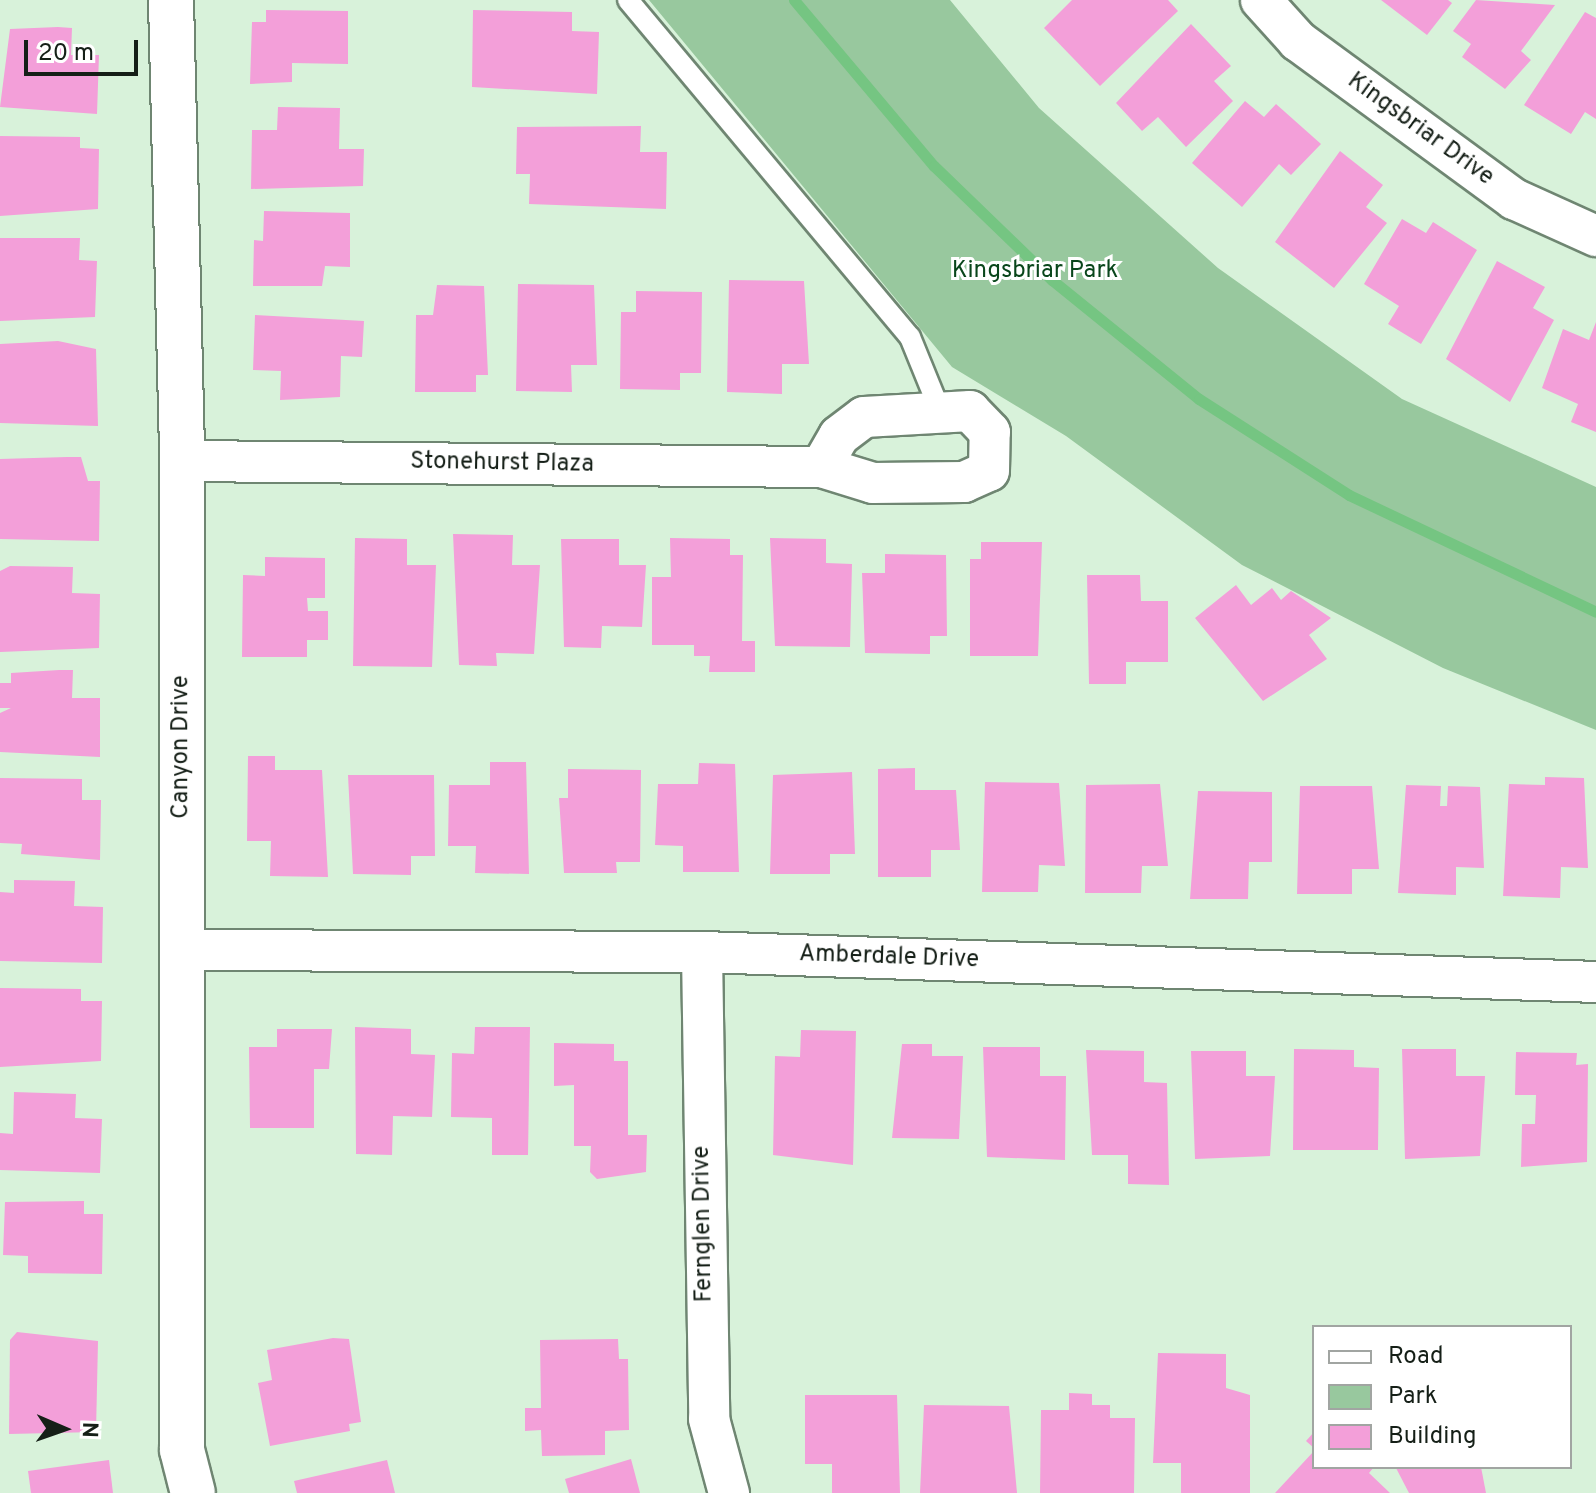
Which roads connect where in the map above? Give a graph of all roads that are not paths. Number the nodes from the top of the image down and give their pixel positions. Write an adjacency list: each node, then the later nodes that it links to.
1 (171, 0): 6 (street, Canyon Drive)
2 (628, 0): 5 (lane)
3 (1261, 0): 4 (street, Kingsbriar Drive)
4 (1596, 236)
5 (941, 413): 7 (street, Stonehurst Plaza); 7 (street, Stonehurst Plaza)
6 (182, 461): 7 (street, Stonehurst Plaza); 8 (street, Canyon Drive)
7 (821, 467)
8 (181, 950): 9 (street, Amberdale Drive); 11 (street, Canyon Drive)
9 (702, 952): 10 (street, Amberdale Drive); 12 (street, Fernglen Drive)
10 (1596, 982)
11 (193, 1493)
12 (729, 1493)

